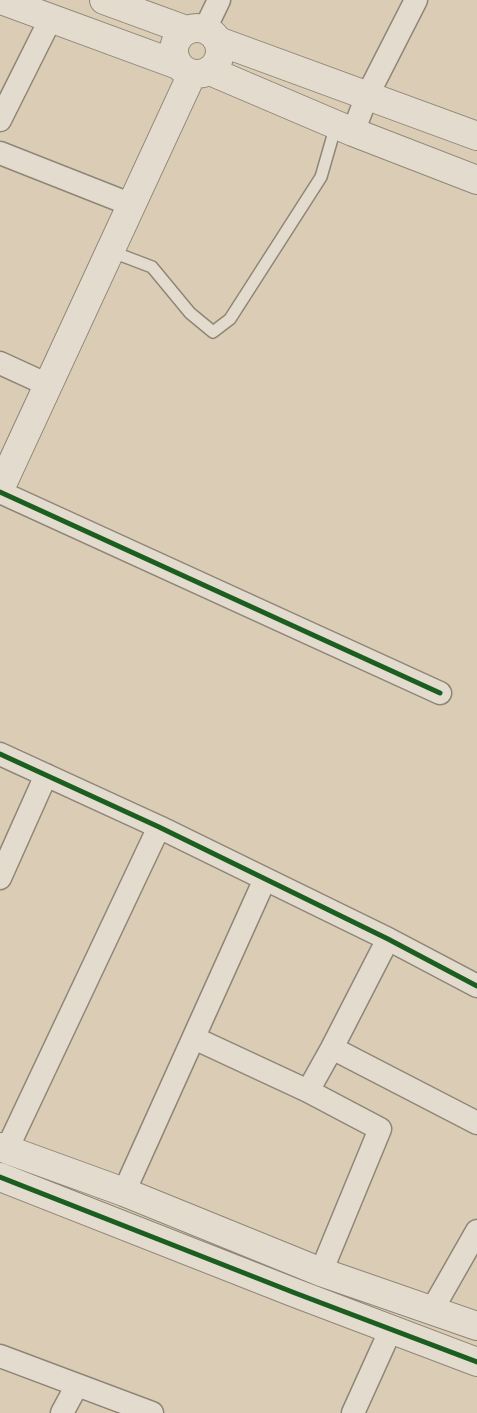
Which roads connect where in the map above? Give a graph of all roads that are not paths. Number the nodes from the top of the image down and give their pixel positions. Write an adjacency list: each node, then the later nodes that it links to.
1 (1, 0): 5 (street)
2 (104, 0): 6 (street)
3 (219, 0): 6 (street)
4 (416, 0): 8 (street)
5 (51, 18): 7 (street); 9 (street)
6 (203, 34): 7 (street); 7 (street); 8 (street)
7 (194, 70): 10 (street); 14 (street)
8 (367, 96): 10 (street); 11 (street)
9 (0, 120)
10 (344, 128): 13 (street); 15 (lane)
11 (477, 136)
12 (0, 154): 14 (street)
13 (477, 180)
14 (132, 205): 15 (street)
15 (110, 252): 17 (street)
16 (0, 363): 17 (street)
17 (48, 384): 18 (street)
18 (0, 491): 19 (street)
19 (440, 693)
20 (0, 754): 21 (street)
21 (46, 775): 22 (street); 23 (street)
22 (159, 826): 24 (street); 31 (street)
23 (0, 878)
24 (265, 879): 25 (street); 27 (street)
25 (388, 939): 26 (street); 28 (street)
26 (477, 986)
27 (194, 1038): 29 (street); 33 (street)
28 (332, 1048): 29 (street); 30 (street)
29 (308, 1090): 35 (street)
30 (477, 1123)
31 (4, 1148): 33 (street)
32 (0, 1177): 38 (street)
33 (124, 1192): 35 (street)
34 (477, 1231): 36 (street)
35 (321, 1272): 36 (street)
36 (432, 1310): 37 (street)
37 (477, 1326)
38 (391, 1329): 40 (street); 44 (street)
39 (0, 1356): 41 (street)
40 (477, 1362)
41 (77, 1385): 42 (street); 43 (street)
42 (62, 1413)
43 (152, 1413)
44 (352, 1413)

